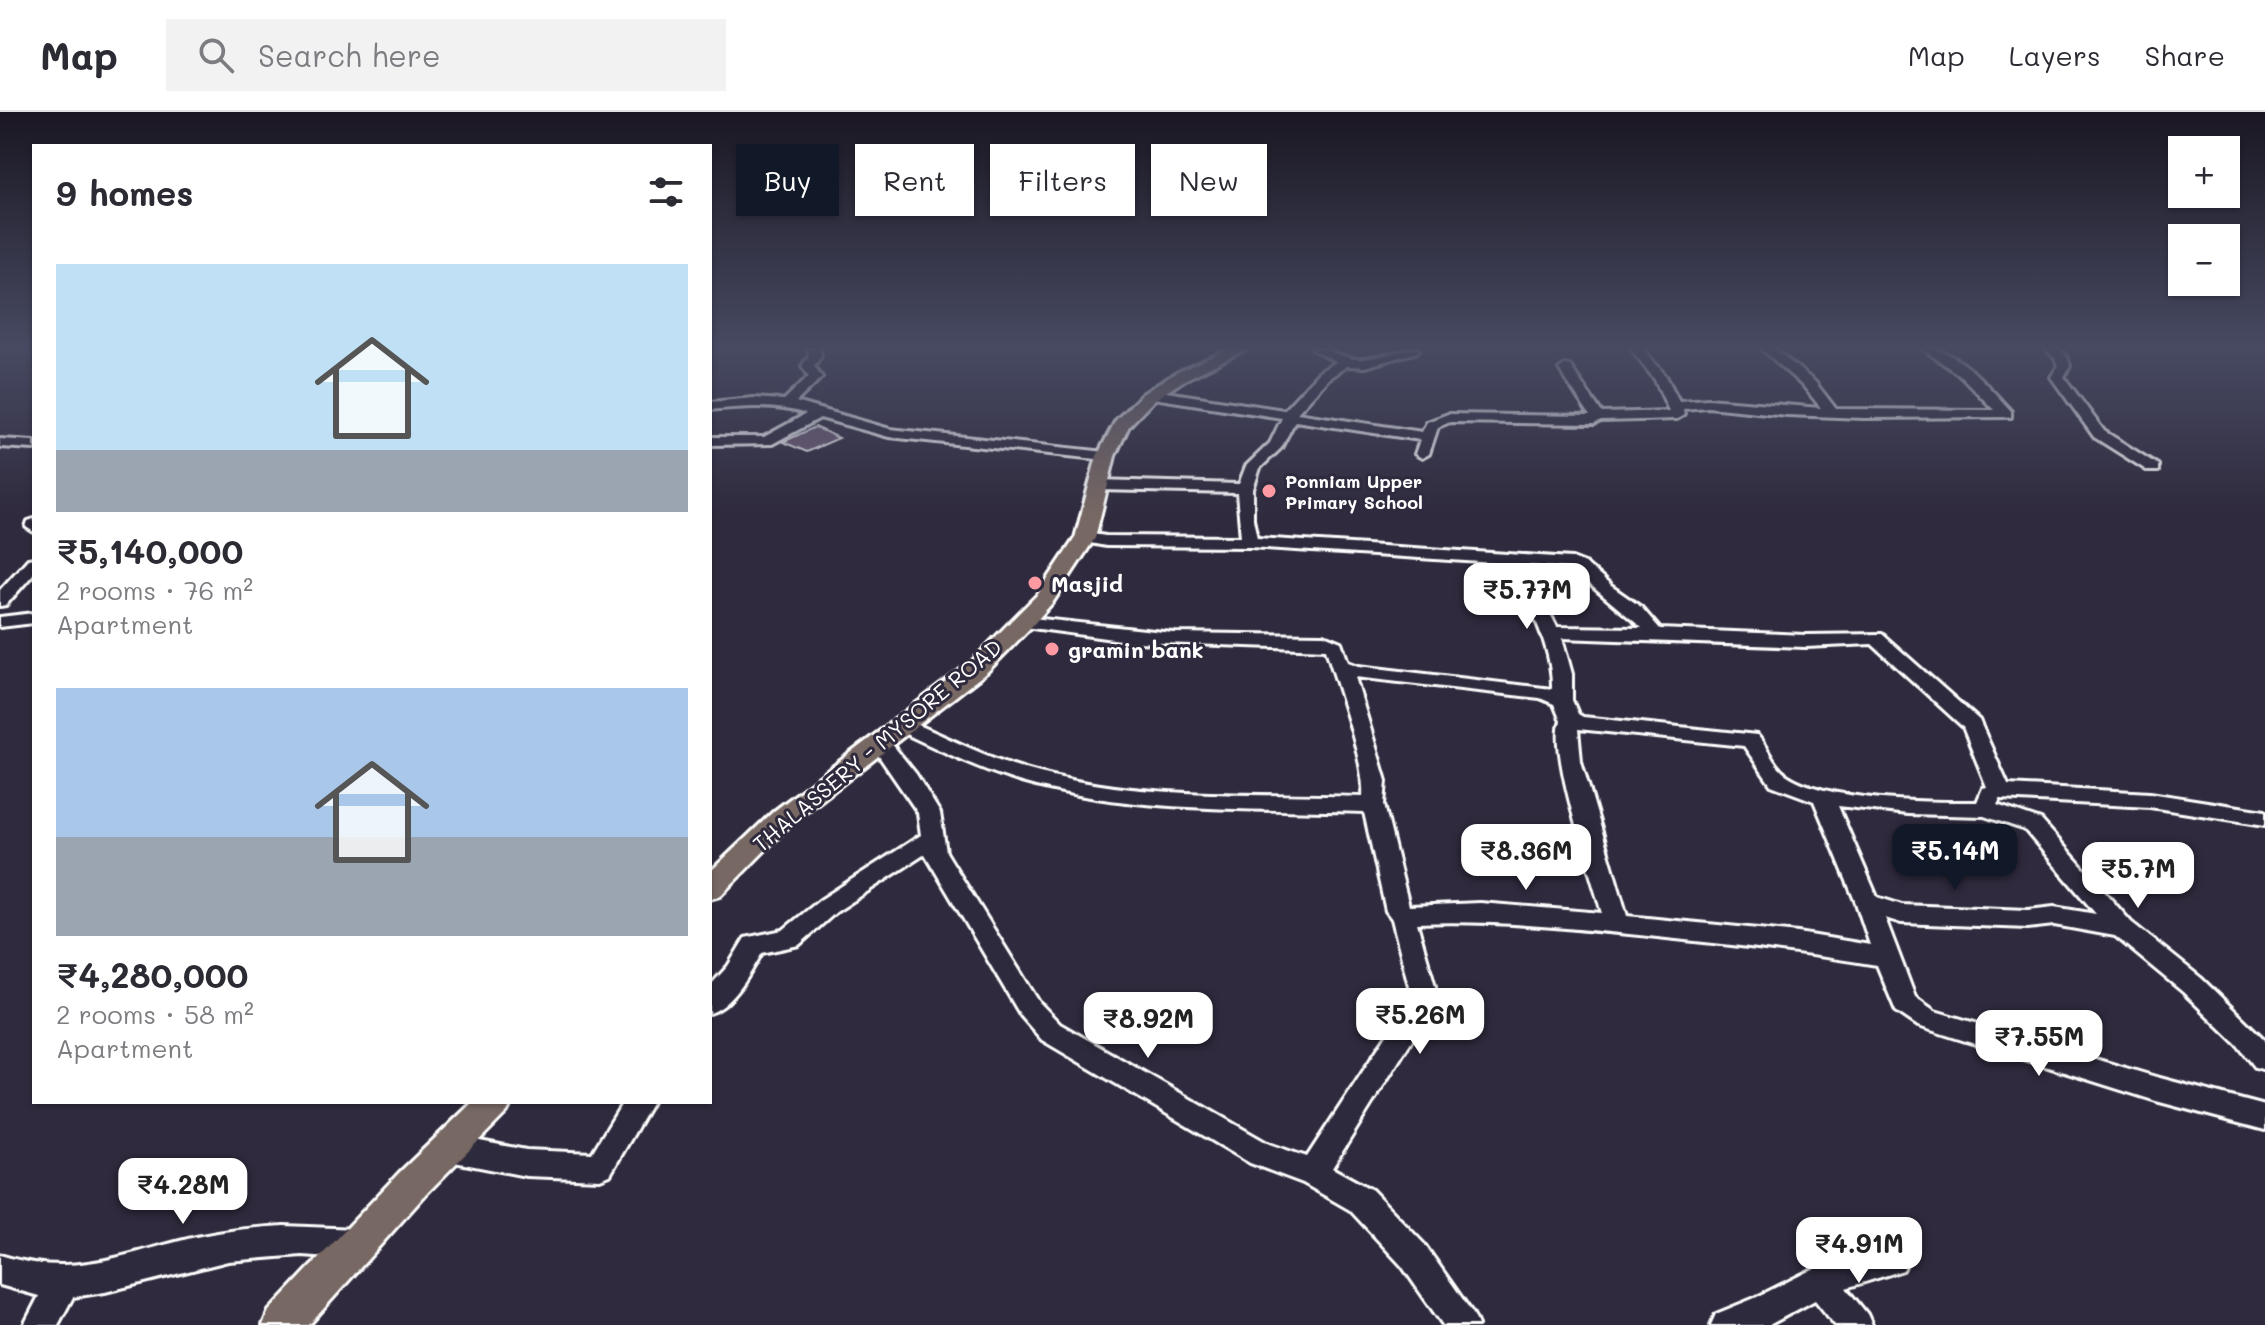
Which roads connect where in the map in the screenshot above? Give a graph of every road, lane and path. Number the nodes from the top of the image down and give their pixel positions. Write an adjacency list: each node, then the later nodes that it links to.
1 (1675, 405): 14 (street)
2 (793, 406): 12 (street)
3 (1141, 406): 20 (main road, THALASSERY - MYSORE ROAD)
4 (1228, 406): 13 (street)
5 (1297, 406): 13 (street)
6 (1590, 406): 14 (street)
7 (1734, 406): 11 (street)
8 (1826, 406): 11 (street)
9 (1998, 406): 11 (street)
10 (2077, 406): 21 (street)
11 (1831, 412)
12 (818, 413): 16 (street); 20 (street)
13 (1289, 415): 15 (street); 23 (street)
14 (1598, 417): 15 (street)
15 (1426, 437): 19 (street)
16 (712, 441)
17 (0, 443): 18 (street)
18 (32, 445)
19 (1422, 454)
20 (1106, 456): 22 (main road, THALASSERY - MYSORE ROAD)
21 (2153, 468)
22 (1098, 485): 23 (street); 24 (main road, THALASSERY - MYSORE ROAD)
23 (1245, 489): 25 (street)
24 (1085, 538): 25 (street); 31 (main road, THALASSERY - MYSORE ROAD)
25 (1250, 542): 26 (street)
26 (1518, 558): 32 (street); 33 (street)
27 (32, 565): 28 (street)
28 (0, 601)
29 (32, 618): 30 (street)
30 (0, 622)
31 (1023, 622): 34 (street); 37 (main road, THALASSERY - MYSORE ROAD)
32 (1551, 632): 33 (street); 35 (street)
33 (1655, 634): 40 (street)
34 (1344, 668): 35 (street); 41 (street)
35 (1562, 700): 36 (street)
36 (1572, 720): 39 (street); 47 (street)
37 (902, 725): 38 (main road, THALASSERY - MYSORE ROAD); 41 (street)
38 (880, 743): 43 (street); 44 (main road, THALASSERY - MYSORE ROAD)
39 (1824, 799): 40 (street); 45 (street)
40 (1992, 801): 42 (street); 48 (street)
41 (1373, 805): 46 (street)
42 (2265, 818)
43 (934, 837): 50 (street); 56 (street)
44 (712, 887)
45 (1868, 903): 48 (street); 49 (street)
46 (1403, 915): 47 (street); 56 (street)
47 (1617, 923): 49 (street)
48 (2122, 928): 51 (street)
49 (1886, 957): 54 (street)
50 (712, 1001)
51 (2265, 1059)
52 (493, 1104): 55 (main road)
53 (637, 1104): 55 (street)
54 (2265, 1118)
55 (449, 1148): 57 (main road)
56 (1313, 1173): 64 (street)
57 (357, 1244): 61 (street); 63 (main road)
58 (1892, 1259): 60 (street)
59 (0, 1270): 61 (street)
60 (1819, 1281): 65 (street); 66 (street)
61 (63, 1284): 62 (street)
62 (40, 1325)
63 (283, 1325)
64 (1462, 1325)
65 (1727, 1325)
66 (1856, 1325)

